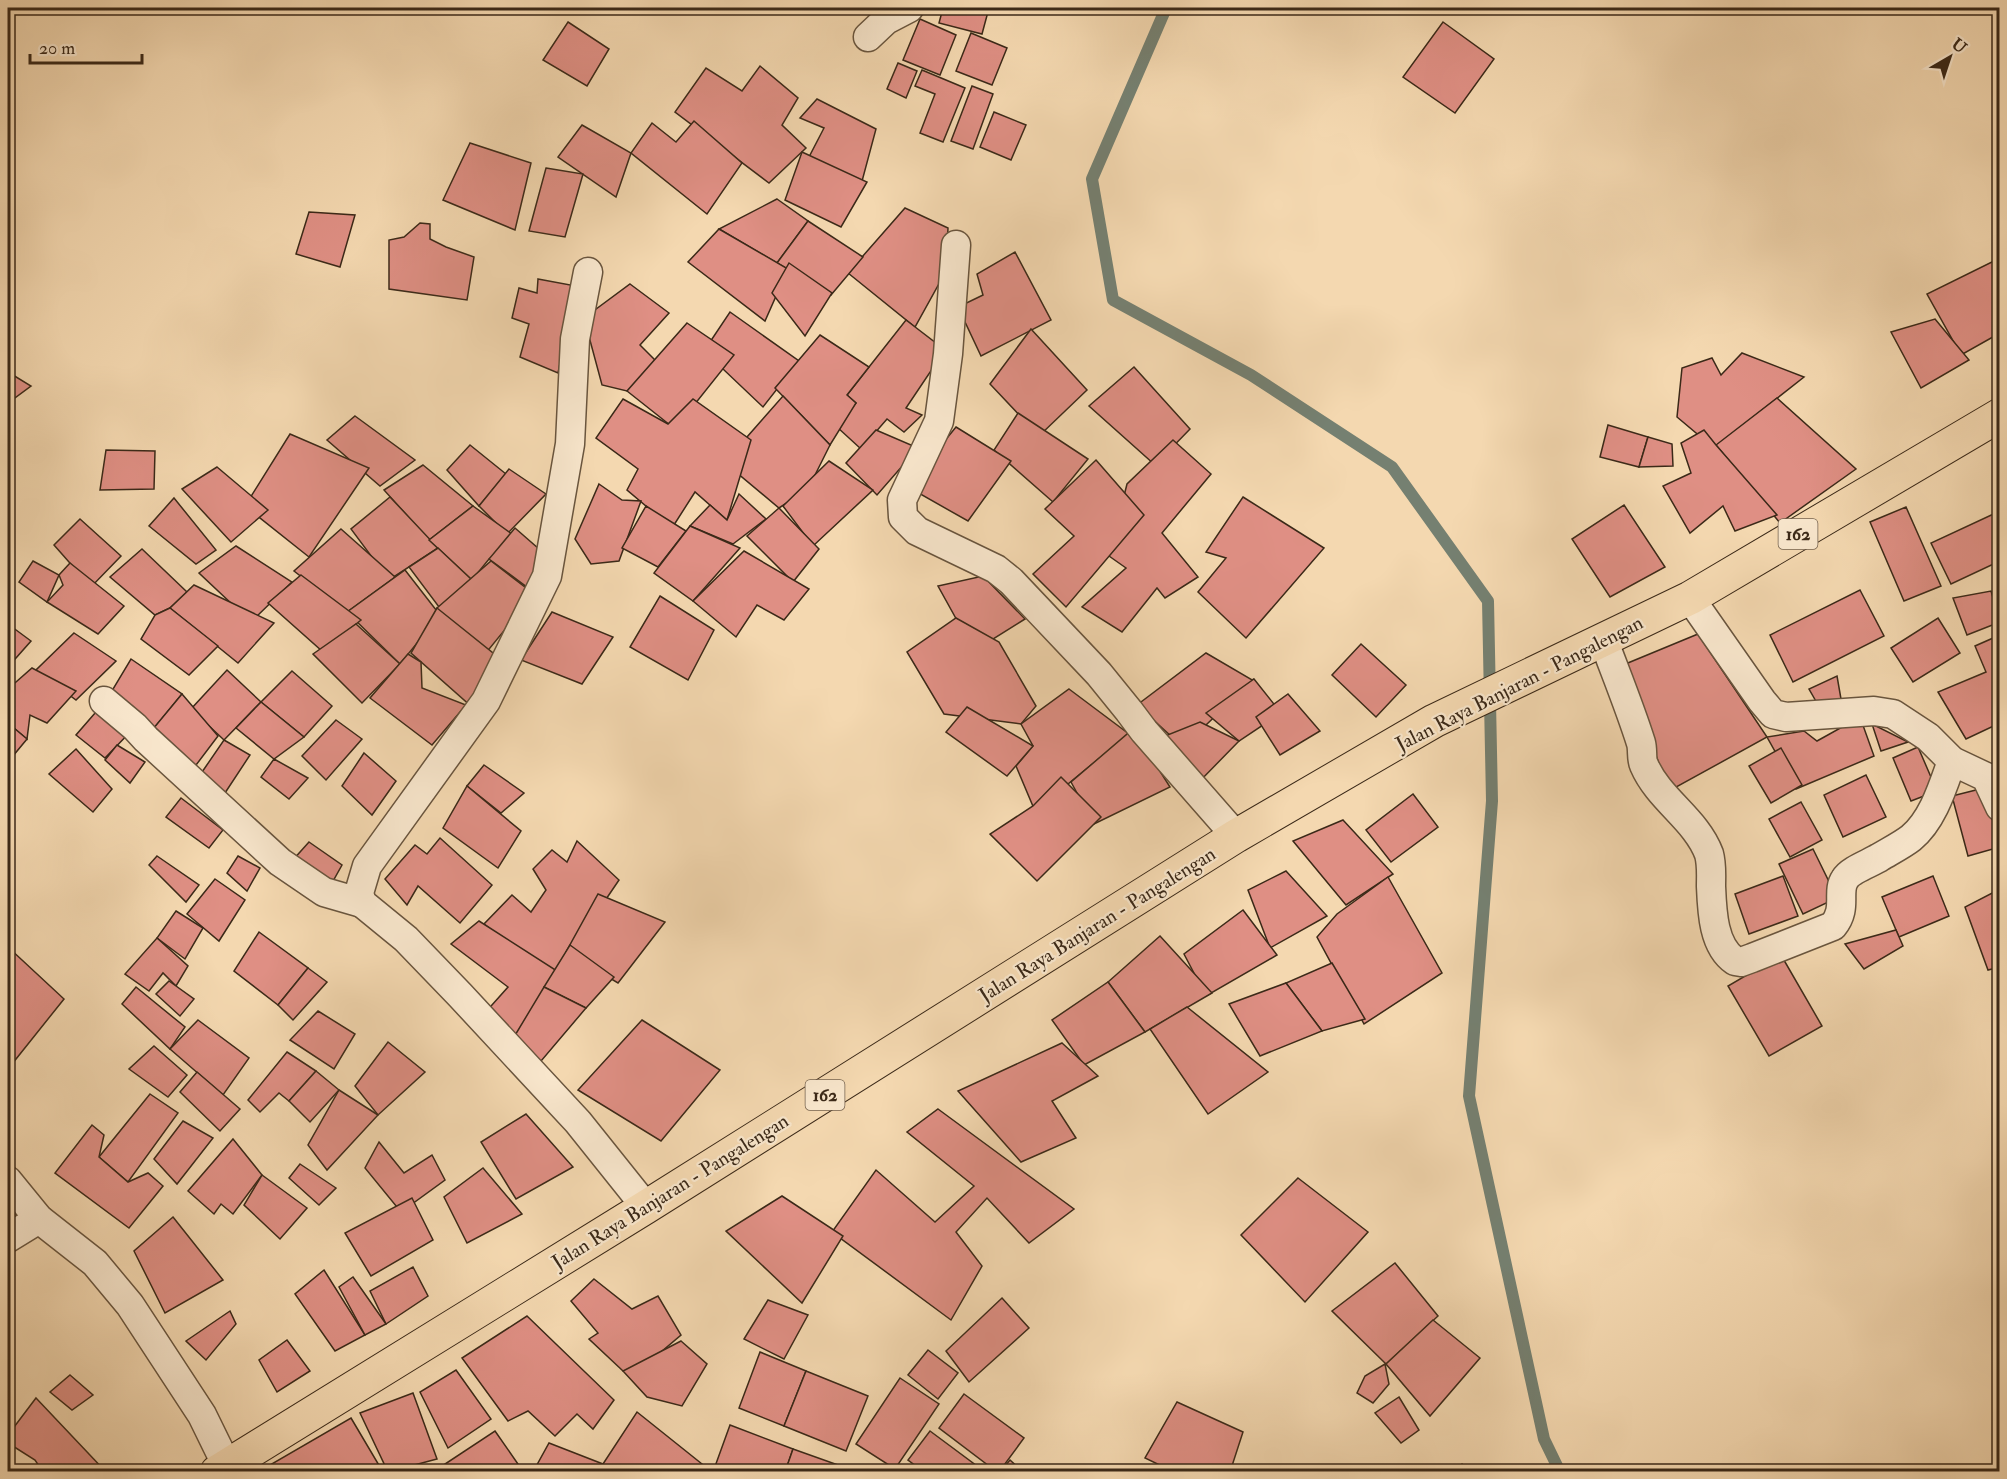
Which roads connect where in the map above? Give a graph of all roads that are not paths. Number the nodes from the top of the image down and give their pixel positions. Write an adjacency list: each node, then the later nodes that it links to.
1 (909, 8): 2 (street)
2 (868, 37)
3 (956, 245): 11 (street)
4 (588, 272): 12 (street)
5 (2000, 415): 6 (main road, Jalan Raya Banjaran - Pangalengan / 162)
6 (1690, 598): 7 (main road, Jalan Raya Banjaran - Pangalengan / 162); 9 (street)
7 (1598, 642): 9 (street); 11 (main road, Jalan Raya Banjaran - Pangalengan / 162)
8 (104, 701): 12 (street)
9 (1952, 761): 10 (street)
10 (2000, 807)
11 (1236, 836): 14 (main road, Jalan Raya Banjaran - Pangalengan / 162)
12 (362, 903): 14 (street)
13 (8, 1181): 15 (street)
14 (646, 1207): 17 (main road, Jalan Raya Banjaran - Pangalengan / 162)
15 (39, 1219): 16 (street); 17 (street)
16 (8, 1238)
17 (226, 1469)

